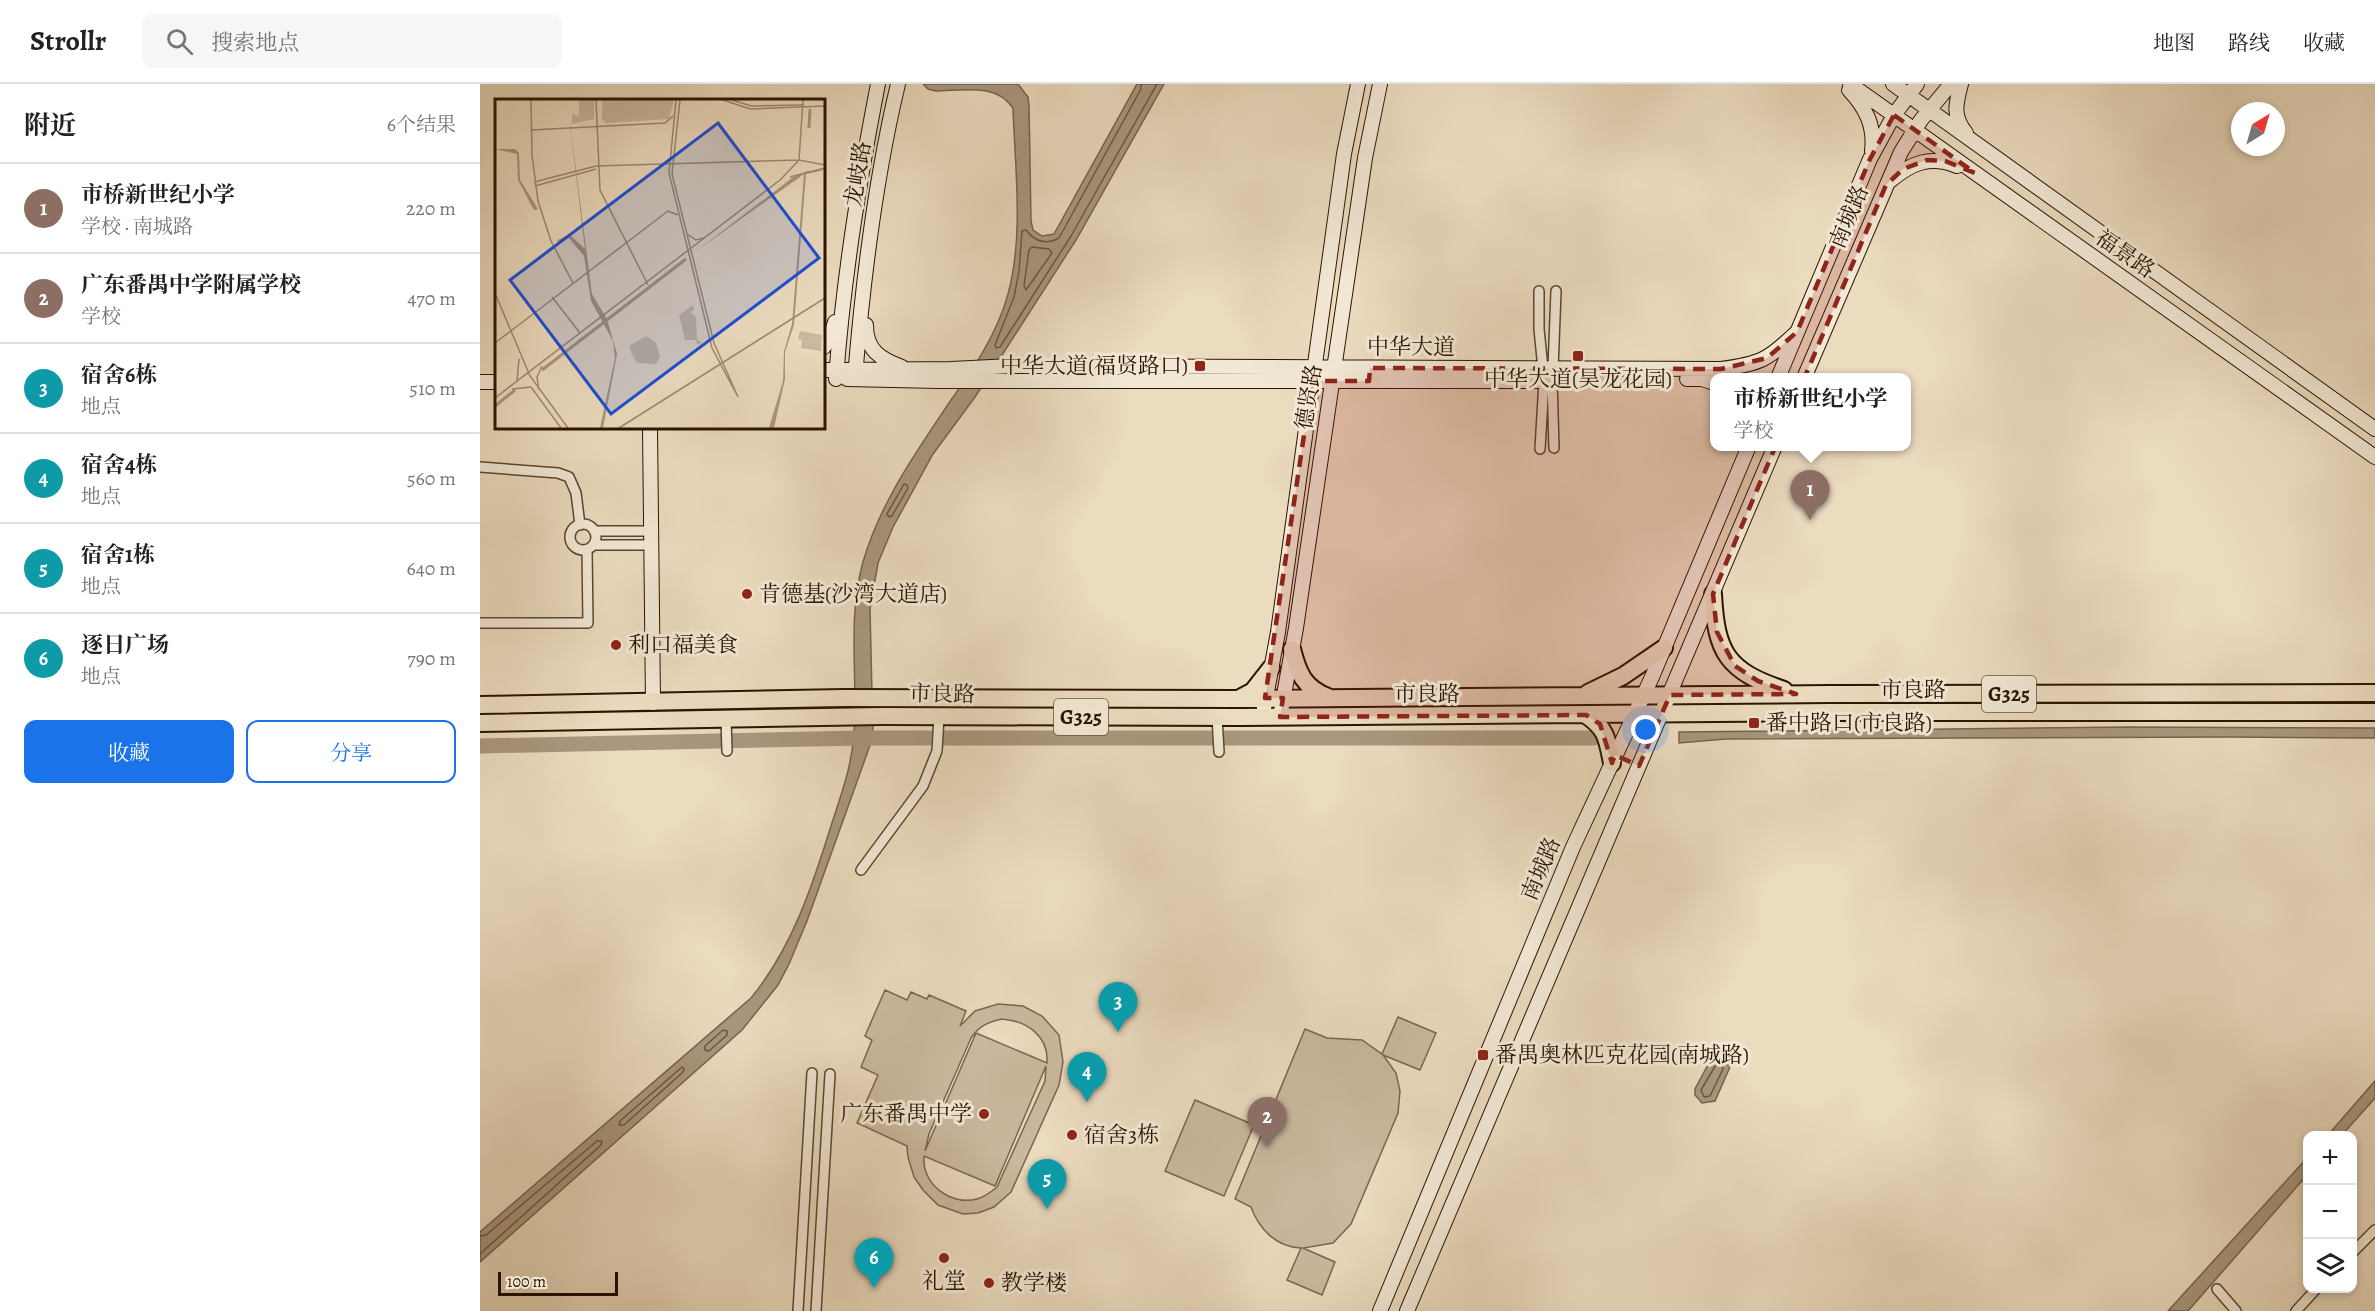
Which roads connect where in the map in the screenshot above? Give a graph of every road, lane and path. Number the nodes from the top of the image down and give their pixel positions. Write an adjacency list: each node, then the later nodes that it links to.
1 (878, 84): 18 (street, 龙岐路)
2 (898, 84): 19 (street, 龙岐路)
3 (1358, 84): 28 (street, 德贤路)
4 (1380, 84): 29 (street, 德贤路)
5 (1843, 84): 15 (street)
6 (1850, 84): 12 (street, 福景路)
7 (1893, 84): 10 (street, 福景路)
8 (1951, 84): 11 (street, 南城路)
9 (1961, 84): 14 (street)
10 (1912, 89): 11 (street, 福景路); 12 (street, 南城路)
11 (1929, 110): 13 (street, 南城路); 14 (street, 福景路)
12 (1894, 115): 13 (street, 福景路); 15 (street, 南城路)
13 (1915, 130): 16 (street, 福景路); 17 (street, 南城路)
14 (1980, 147): 37 (street, 福景路)
15 (1871, 156): 22 (street, 南城路)
16 (1975, 173): 17 (street); 43 (street, 福景路)
17 (1886, 185): 27 (street, 南城路)
18 (847, 268): 23 (street); 30 (street, 龙岐路)
19 (866, 274): 24 (street); 31 (street, 龙岐路)
20 (1539, 291): 32 (street)
21 (1556, 291): 32 (street)
22 (1797, 332): 25 (street, 中华大道); 26 (street, 南城路)
23 (825, 345)
24 (910, 370): 31 (street); 33 (street)
25 (1719, 373)
26 (1780, 373)
27 (1806, 373)
28 (1313, 374): 29 (street, 中华大道); 33 (street); 33 (street); 56 (street, 德贤路)
29 (1333, 374): 32 (street, 中华大道); 55 (street, 德贤路)
30 (830, 375): 31 (street)
31 (855, 375): 33 (street)
32 (1548, 375): 34 (street, 中华大道); 38 (street); 39 (street)
33 (945, 377)
34 (1706, 377)
35 (650, 429): 48 (street)
36 (659, 429): 66 (street)
37 (2375, 429)
38 (1554, 448)
39 (1540, 449)
40 (1743, 451): 44 (street)
41 (1747, 451): 44 (street, 南城路)
42 (1773, 451): 50 (street)
43 (2375, 457)
44 (1741, 466): 51 (street, 南城路)
45 (480, 467): 46 (street)
46 (580, 525): 47 (street); 49 (street)
47 (594, 531): 48 (street); 49 (street)
48 (651, 538): 49 (street); 66 (street)
49 (590, 547): 53 (street)
50 (1713, 594): 52 (street); 58 (highway)
51 (1680, 610): 52 (street); 54 (street, 南城路)
52 (1702, 619): 59 (street)
53 (480, 623)
54 (1664, 648): 60 (highway); 61 (street, 南城路)
55 (1292, 649): 62 (street, 德贤路); 63 (highway)
56 (1271, 668): 64 (highway); 65 (street, 德贤路)
57 (2375, 693): 58 (highway, 市良路 / G325)
58 (1796, 694): 59 (highway, 市良路 / G325)
59 (1670, 695): 61 (highway, 市良路 / G325); 70 (street)
60 (1581, 696): 61 (highway, 市良路 / G325); 63 (highway, 市良路 / G325)
61 (1643, 696): 69 (street, 南城路)
62 (1283, 698): 63 (highway, 市良路 / G325); 65 (highway, 市良路 / G325); 72 (street, 德贤路)
63 (1332, 698)
64 (1239, 699): 65 (highway, 市良路 / G325); 66 (highway, 市良路 / G325)
65 (1265, 699): 72 (street, 德贤路)
66 (657, 703): 67 (highway, 市良路 / G325)
67 (480, 705)
68 (2375, 712): 70 (highway, 市良路 / G325)
69 (1635, 714): 70 (highway, 市良路 / G325); 71 (highway, 市良路 / G325); 79 (street, 南城路)
70 (1662, 714): 80 (street)
71 (1586, 715): 72 (highway, 市良路 / G325); 79 (highway)
72 (1272, 717): 74 (highway, 市良路 / G325)
73 (938, 721): 74 (highway, 市良路 / G325); 76 (highway, 市良路 / G325); 81 (street)
74 (1217, 721): 78 (street)
75 (480, 723): 76 (highway, 市良路 / G325)
76 (726, 723): 77 (street)
77 (727, 750)
78 (1219, 752)
79 (1614, 759): 80 (street); 90 (street, 南城路)
80 (1639, 766): 91 (street)
81 (861, 870)
82 (812, 1073): 88 (street)
83 (830, 1074): 89 (street)
84 (2375, 1230): 85 (street)
85 (2357, 1248)
86 (2217, 1289): 92 (street)
87 (2313, 1293): 93 (street)
88 (798, 1311)
89 (816, 1311)
90 (1380, 1311)
91 (1407, 1311)
92 (2236, 1311)
93 (2295, 1311)

